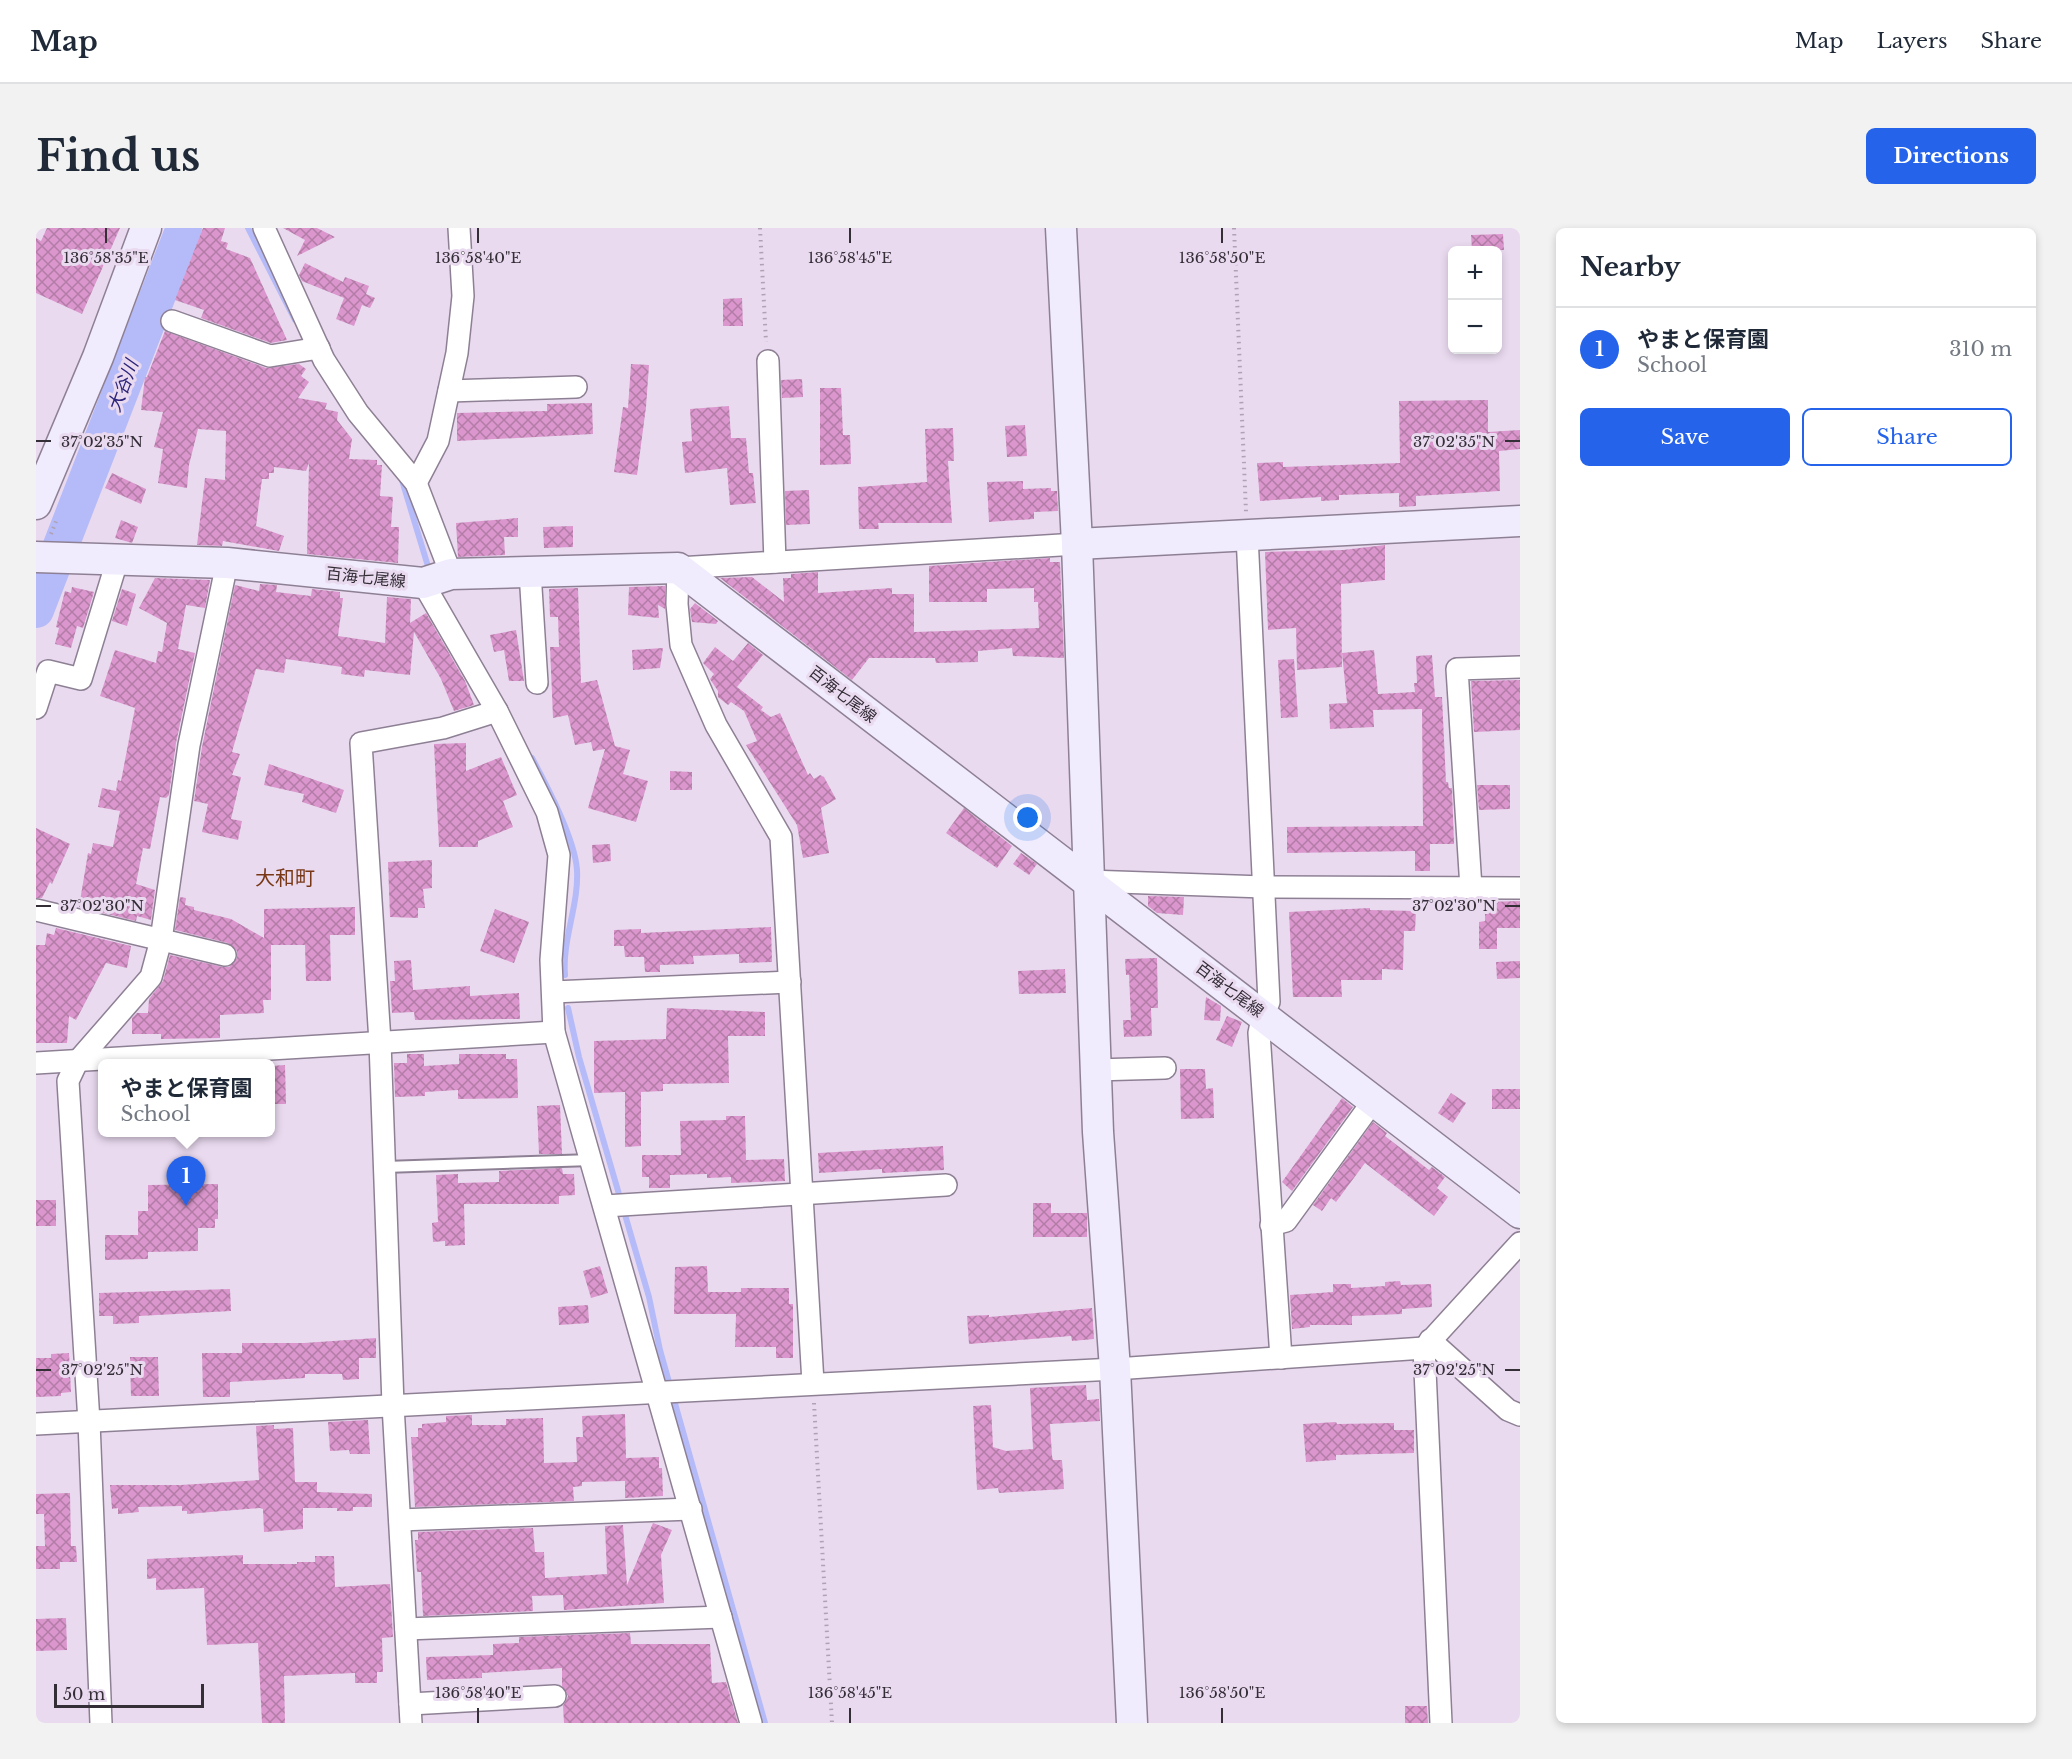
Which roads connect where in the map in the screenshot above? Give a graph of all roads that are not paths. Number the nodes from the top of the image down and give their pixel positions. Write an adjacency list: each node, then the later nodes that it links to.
1 (146, 228): 11 (street)
2 (264, 228): 6 (street)
3 (459, 228): 9 (street)
4 (1061, 228): 14 (street)
5 (172, 321): 6 (street)
6 (319, 348): 10 (street)
7 (768, 361): 17 (street)
8 (576, 387): 9 (street)
9 (449, 391): 10 (street)
10 (416, 483): 21 (street)
11 (36, 504)
12 (1520, 521): 13 (street)
13 (1247, 536): 14 (street); 27 (street)
14 (1077, 544): 17 (street); 26 (street)
15 (36, 557): 16 (street, 百海七尾線)
16 (118, 558): 18 (street, 百海七尾線); 24 (street)
17 (775, 562): 19 (street)
18 (227, 563): 21 (street, 百海七尾線); 31 (street)
19 (678, 568): 20 (street, 百海七尾線); 26 (street, 百海七尾線); 33 (street)
20 (530, 572): 21 (street, 百海七尾線); 23 (street)
21 (436, 579): 25 (street)
22 (1520, 667): 28 (street)
23 (537, 683)
24 (36, 708)
25 (497, 711): 34 (street); 37 (street)
26 (1088, 881): 27 (street); 35 (street, 百海七尾線); 43 (street)
27 (1264, 887): 28 (street); 35 (street)
28 (1472, 888): 29 (street)
29 (1520, 888)
30 (36, 910): 31 (street)
31 (161, 940): 32 (street); 40 (street)
32 (225, 955)
33 (790, 982): 34 (street); 48 (street)
34 (553, 992): 36 (street)
35 (1263, 1014): 44 (street, 百海七尾線); 51 (street)
36 (554, 1032): 37 (street); 45 (street)
37 (380, 1042): 38 (street); 46 (street)
38 (122, 1059)
39 (98, 1061): 40 (street)
40 (77, 1062): 41 (street); 60 (street)
41 (36, 1063)
42 (1165, 1068): 43 (street)
43 (1095, 1070): 55 (street)
44 (1374, 1100): 50 (street, 百海七尾線); 51 (street)
45 (592, 1160): 46 (lane); 49 (street)
46 (385, 1167): 58 (street)
47 (946, 1185): 48 (street)
48 (803, 1194): 49 (street); 56 (street)
49 (605, 1206): 57 (street)
50 (1520, 1213)
51 (1271, 1225): 54 (street)
52 (1520, 1243): 53 (street)
53 (1427, 1344): 54 (street); 59 (street); 71 (street)
54 (1281, 1358): 55 (street)
55 (1115, 1369): 56 (street); 70 (street)
56 (813, 1383): 57 (street)
57 (667, 1390): 58 (street); 62 (street)
58 (393, 1405): 60 (street); 63 (street)
59 (1520, 1415)
60 (89, 1422): 61 (street); 68 (street)
61 (36, 1424)
62 (691, 1509): 63 (street); 64 (street)
63 (400, 1521): 65 (street)
64 (721, 1617): 65 (street); 69 (street)
65 (406, 1629): 67 (street)
66 (555, 1696): 67 (street)
67 (410, 1713)
68 (101, 1723)
69 (751, 1723)
70 (1132, 1723)
71 (1441, 1723)

